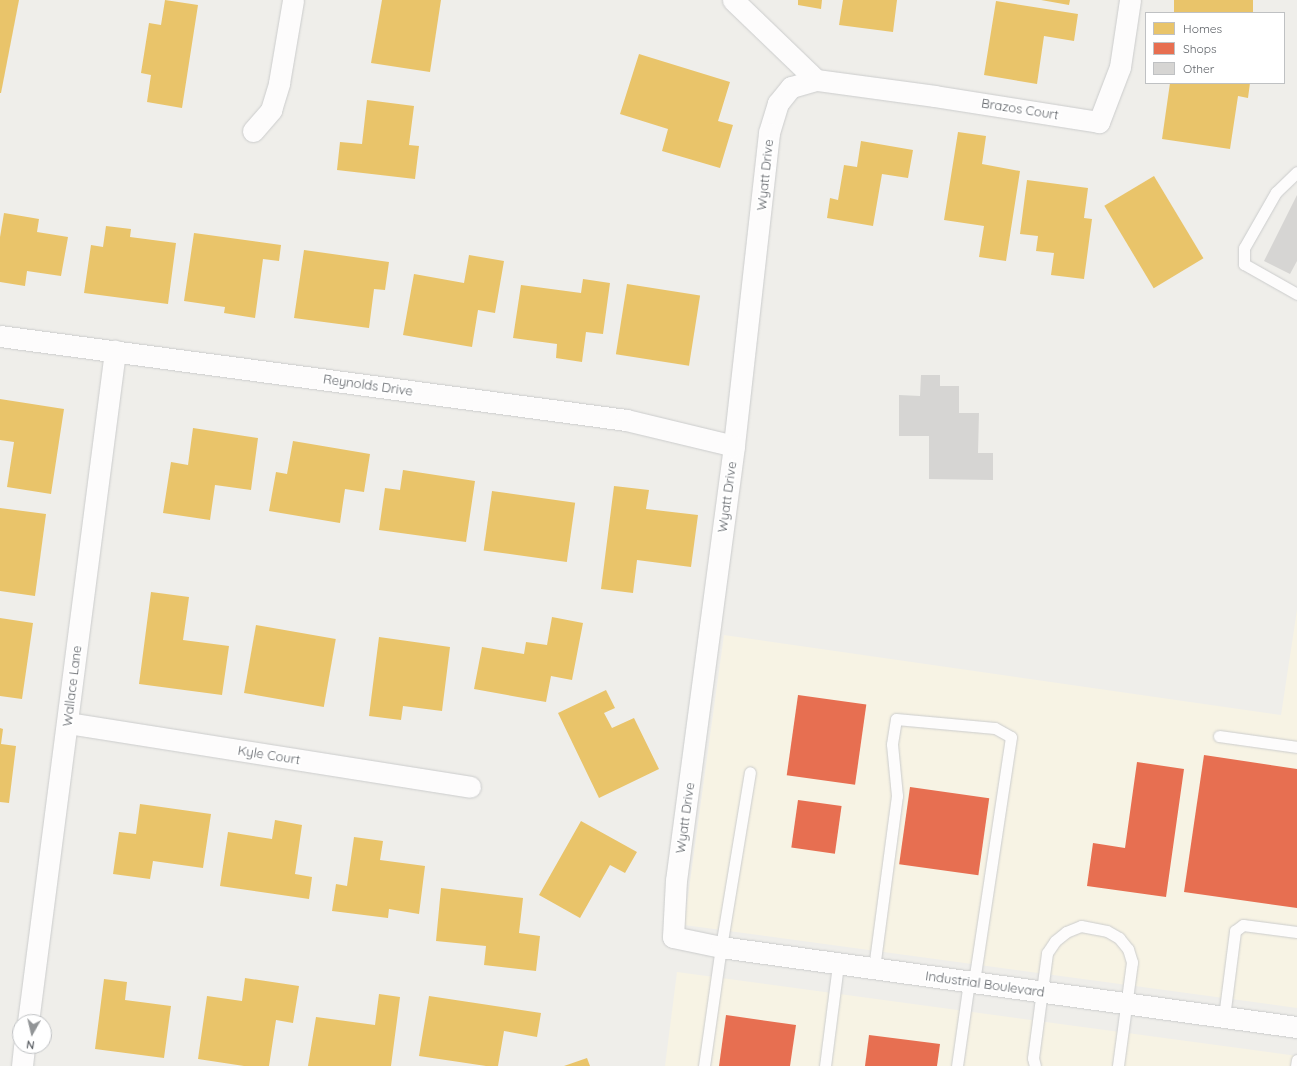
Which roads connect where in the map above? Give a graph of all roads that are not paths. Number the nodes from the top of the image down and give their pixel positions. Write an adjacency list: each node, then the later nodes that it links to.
1 (293, 0): 5 (street)
2 (733, 0): 4 (street)
3 (1130, 0): 4 (street, Brazos Court)
4 (816, 80): 10 (street, Wyatt Drive)
5 (252, 131)
6 (1297, 172): 7 (lane)
7 (1297, 294)
8 (0, 336): 9 (street, Reynolds Drive)
9 (115, 351): 10 (street, Reynolds Drive); 11 (street, Wallace Lane)
10 (734, 446): 17 (street, Wyatt Drive)
11 (68, 723): 15 (street, Kyle Court); 24 (street, Wallace Lane)
12 (1219, 736): 13 (lane)
13 (1297, 747)
14 (750, 772): 18 (lane)
15 (470, 787)
16 (1297, 932): 25 (lane)
17 (673, 937): 18 (street, Industrial Boulevard)
18 (720, 947): 19 (street, Industrial Boulevard); 30 (lane)
19 (838, 964): 20 (street, Industrial Boulevard); 31 (lane)
20 (874, 968): 21 (street, Industrial Boulevard); 21 (lane)
21 (972, 982): 22 (street, Industrial Boulevard); 32 (lane)
22 (1042, 992): 23 (street, Industrial Boulevard); 23 (lane); 33 (lane)
23 (1127, 1004): 25 (street, Industrial Boulevard); 34 (lane)
24 (29, 1014)
25 (1224, 1017): 26 (street, Industrial Boulevard)
26 (1297, 1027)
27 (23, 1054): 29 (street)
28 (1297, 1060): 35 (lane)
29 (22, 1066)
30 (704, 1066)
31 (825, 1066)
32 (957, 1066)
33 (1036, 1066)
34 (1118, 1066)
35 (1296, 1066)

